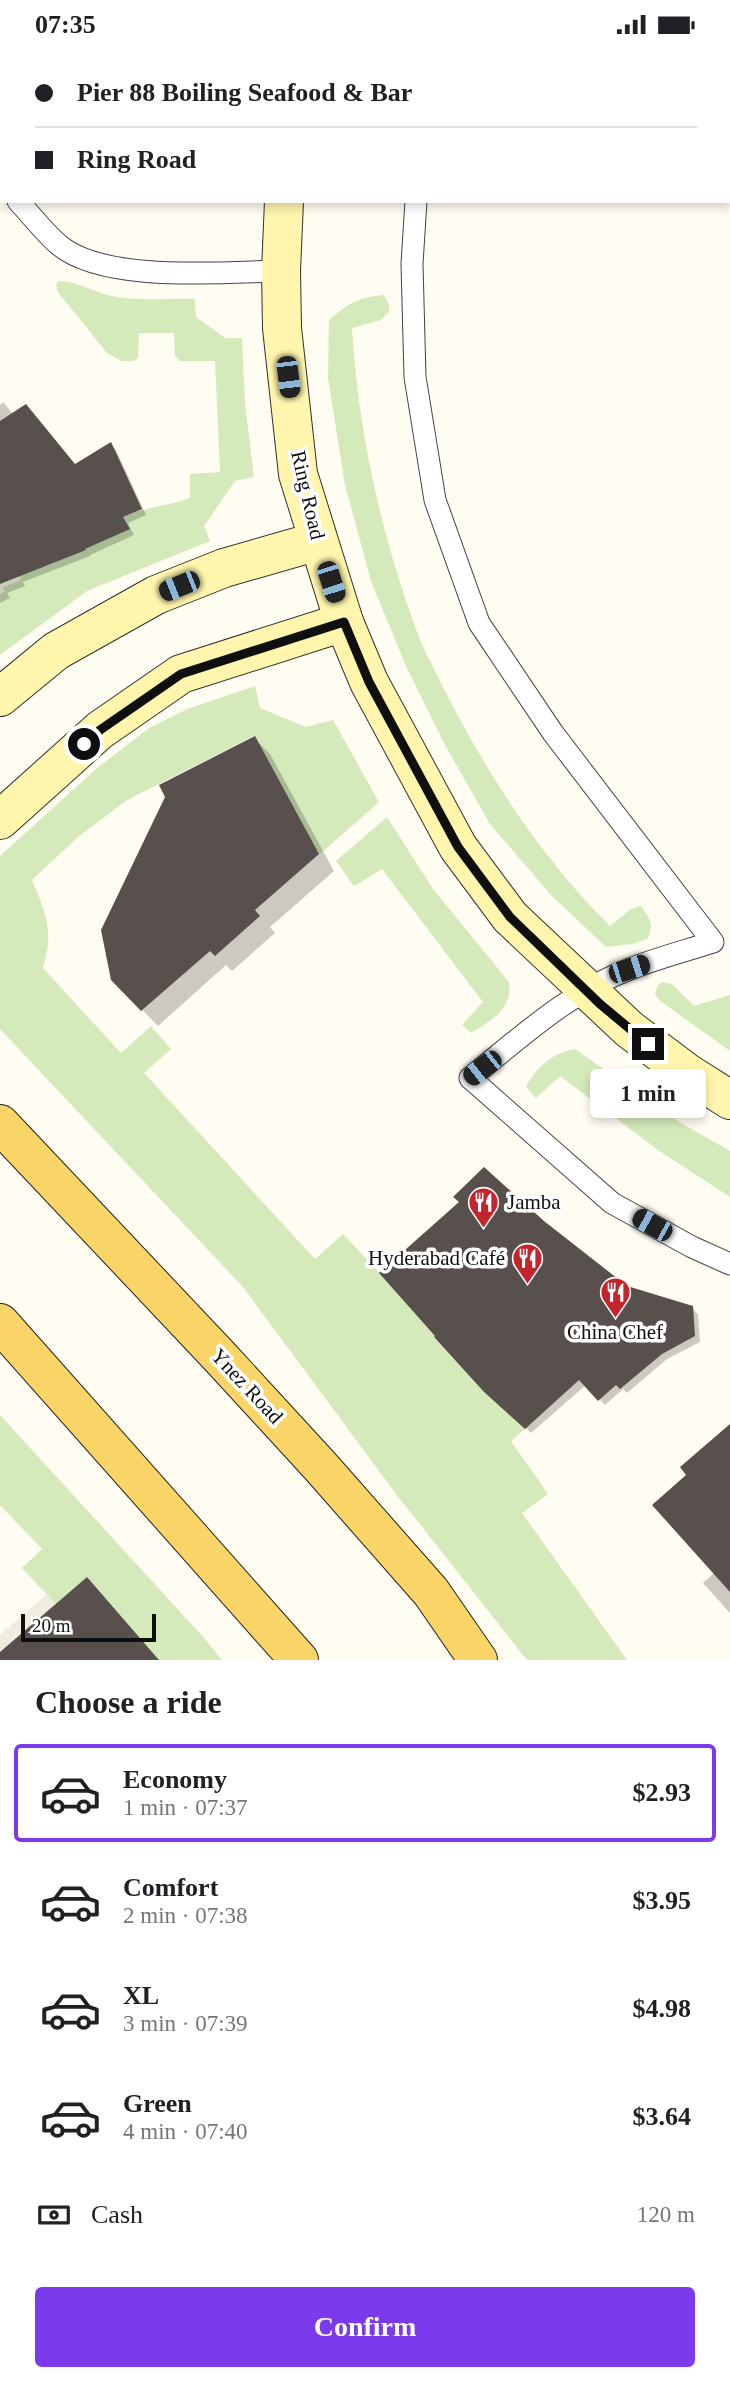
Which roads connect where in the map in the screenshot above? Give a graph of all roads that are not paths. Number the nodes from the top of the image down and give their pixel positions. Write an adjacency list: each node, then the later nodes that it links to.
1 (20, 203): 4 (lane)
2 (284, 203): 4 (street, Ring Road)
3 (416, 203): 9 (lane)
4 (281, 271): 5 (street, Ring Road)
5 (318, 541): 6 (street, Ring Road); 7 (street)
6 (344, 622): 8 (street); 9 (street, Ring Road)
7 (0, 697)
8 (0, 820)
9 (586, 991): 10 (street, Ring Road); 12 (lane)
10 (730, 1100)
11 (0, 1124): 15 (main road, Ynez Road)
12 (730, 1264)
13 (0, 1324): 14 (main road)
14 (299, 1660)
15 (478, 1660)

